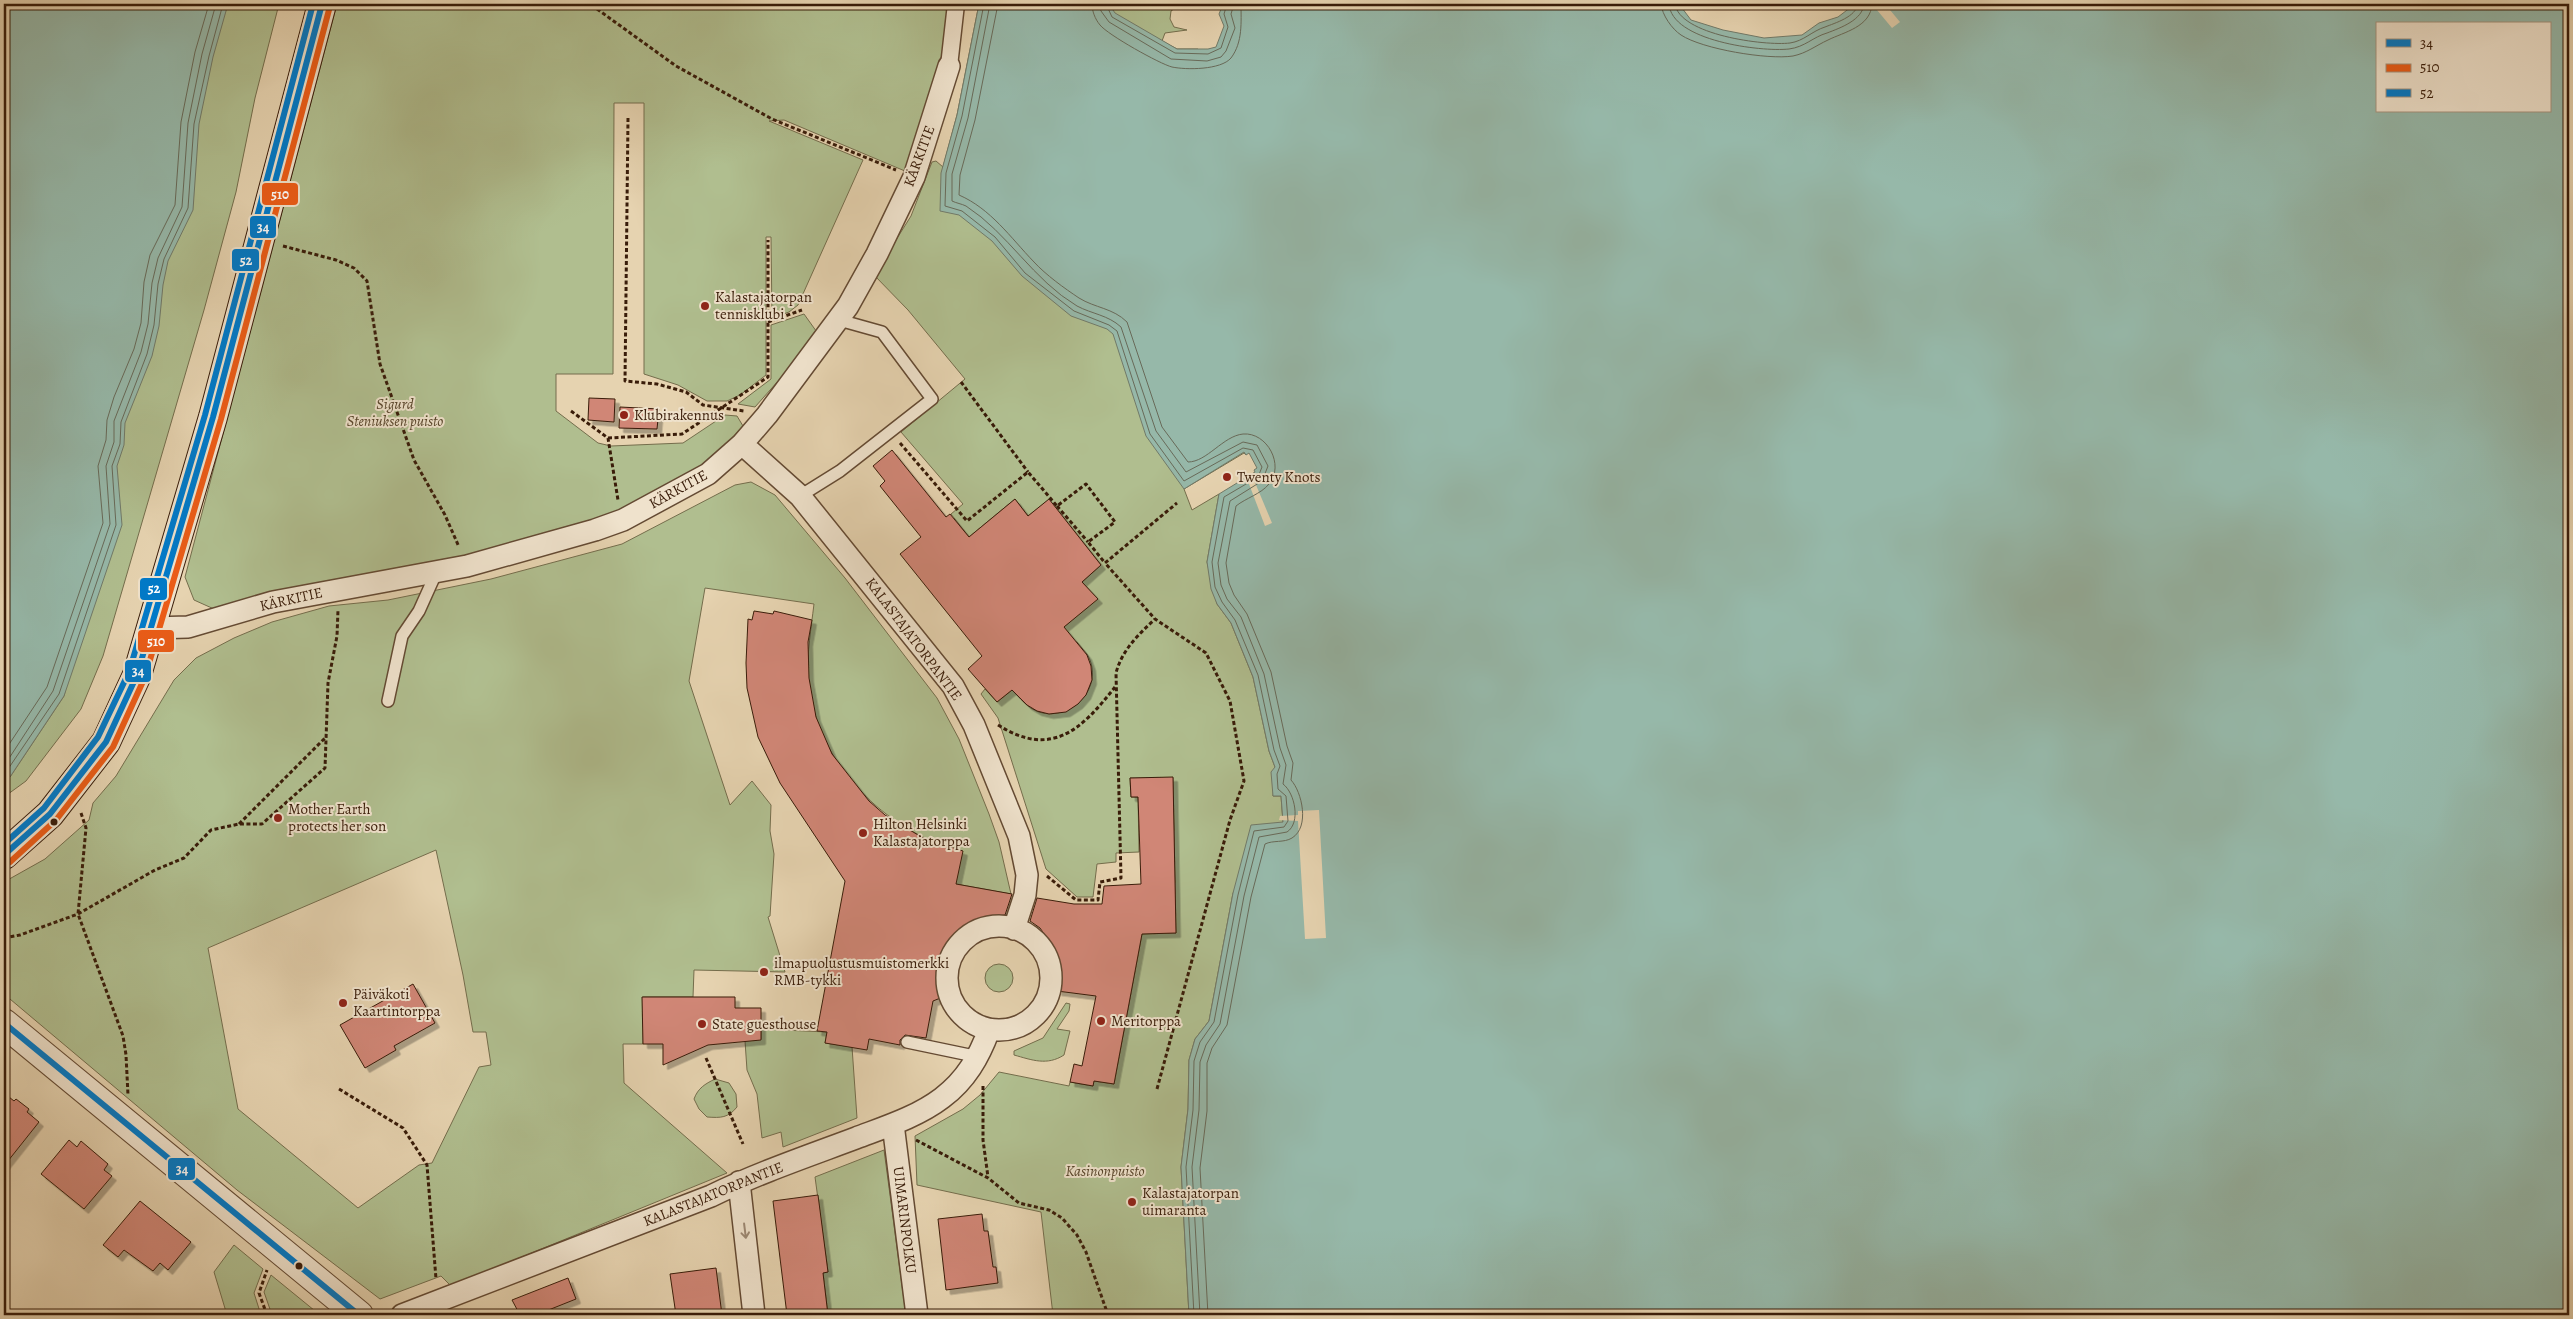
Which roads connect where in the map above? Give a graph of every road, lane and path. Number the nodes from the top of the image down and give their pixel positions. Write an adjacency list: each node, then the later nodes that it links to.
1 (322, 4): 32 (main road)
2 (585, 4): 5 (path)
3 (601, 4): 5 (path)
4 (956, 4): 6 (street, KÄRKITIE)
5 (597, 9): 8 (path)
6 (950, 66): 8 (street, KÄRKITIE)
7 (628, 118): 15 (path)
8 (914, 177): 12 (street, KÄRKITIE)
9 (768, 240): 13 (path)
10 (281, 246): 28 (path)
11 (802, 310): 13 (path)
12 (839, 320): 17 (street, KÄRKITIE); 22 (lane)
13 (768, 322): 15 (path)
14 (961, 382): 21 (path)
15 (726, 407): 17 (path); 19 (path)
16 (571, 411): 19 (path)
17 (767, 415): 20 (street, KÄRKITIE)
18 (895, 437): 21 (path)
19 (608, 438): 25 (path)
20 (742, 444): 22 (street, KALASTAJATORPANTIE); 25 (street, KÄRKITIE)
21 (1028, 472): 24 (path)
22 (800, 496): 42 (street, KALASTAJATORPANTIE)
23 (1177, 503): 27 (path)
24 (1057, 506): 26 (path); 26 (path)
25 (623, 520): 28 (street, KÄRKITIE)
26 (1088, 542): 27 (path)
27 (1105, 563): 31 (path)
28 (468, 566): 29 (street, KÄRKITIE)
29 (436, 571): 30 (street, KÄRKITIE); 34 (lane)
30 (336, 588): 32 (street, KÄRKITIE); 36 (path)
31 (1155, 619): 33 (path); 51 (path)
32 (152, 628): 39 (main road)
33 (1116, 686): 35 (path); 40 (path)
34 (388, 701)
35 (992, 722)
36 (326, 738): 37 (path); 37 (path)
37 (239, 824): 41 (path)
38 (86, 828): 41 (path)
39 (4, 855)
40 (1041, 871)
41 (78, 914): 43 (path); 52 (path)
42 (1014, 929): 45 (street); 45 (street)
43 (4, 938)
44 (4, 1023): 52 (main road)
45 (989, 1030): 47 (street, KALASTAJATORPANTIE)
46 (907, 1042): 47 (lane)
47 (979, 1057): 53 (street, KALASTAJATORPANTIE)
48 (706, 1058): 54 (path)
49 (983, 1085): 55 (path)
50 (339, 1089): 58 (path)
51 (1158, 1089)
52 (125, 1123): 60 (main road)
53 (901, 1130): 55 (path); 56 (street, KALASTAJATORPANTIE); 63 (street, UIMARINPOLKU)
54 (743, 1144)
55 (988, 1178): 64 (path)
56 (739, 1182): 58 (street, KALASTAJATORPANTIE); 62 (street, one-way to 62)
57 (268, 1267): 59 (path)
58 (432, 1304): 61 (street, KALASTAJATORPANTIE)
59 (267, 1315)
60 (359, 1315)
61 (402, 1315)
62 (754, 1315)
63 (917, 1315)
64 (1108, 1315)

